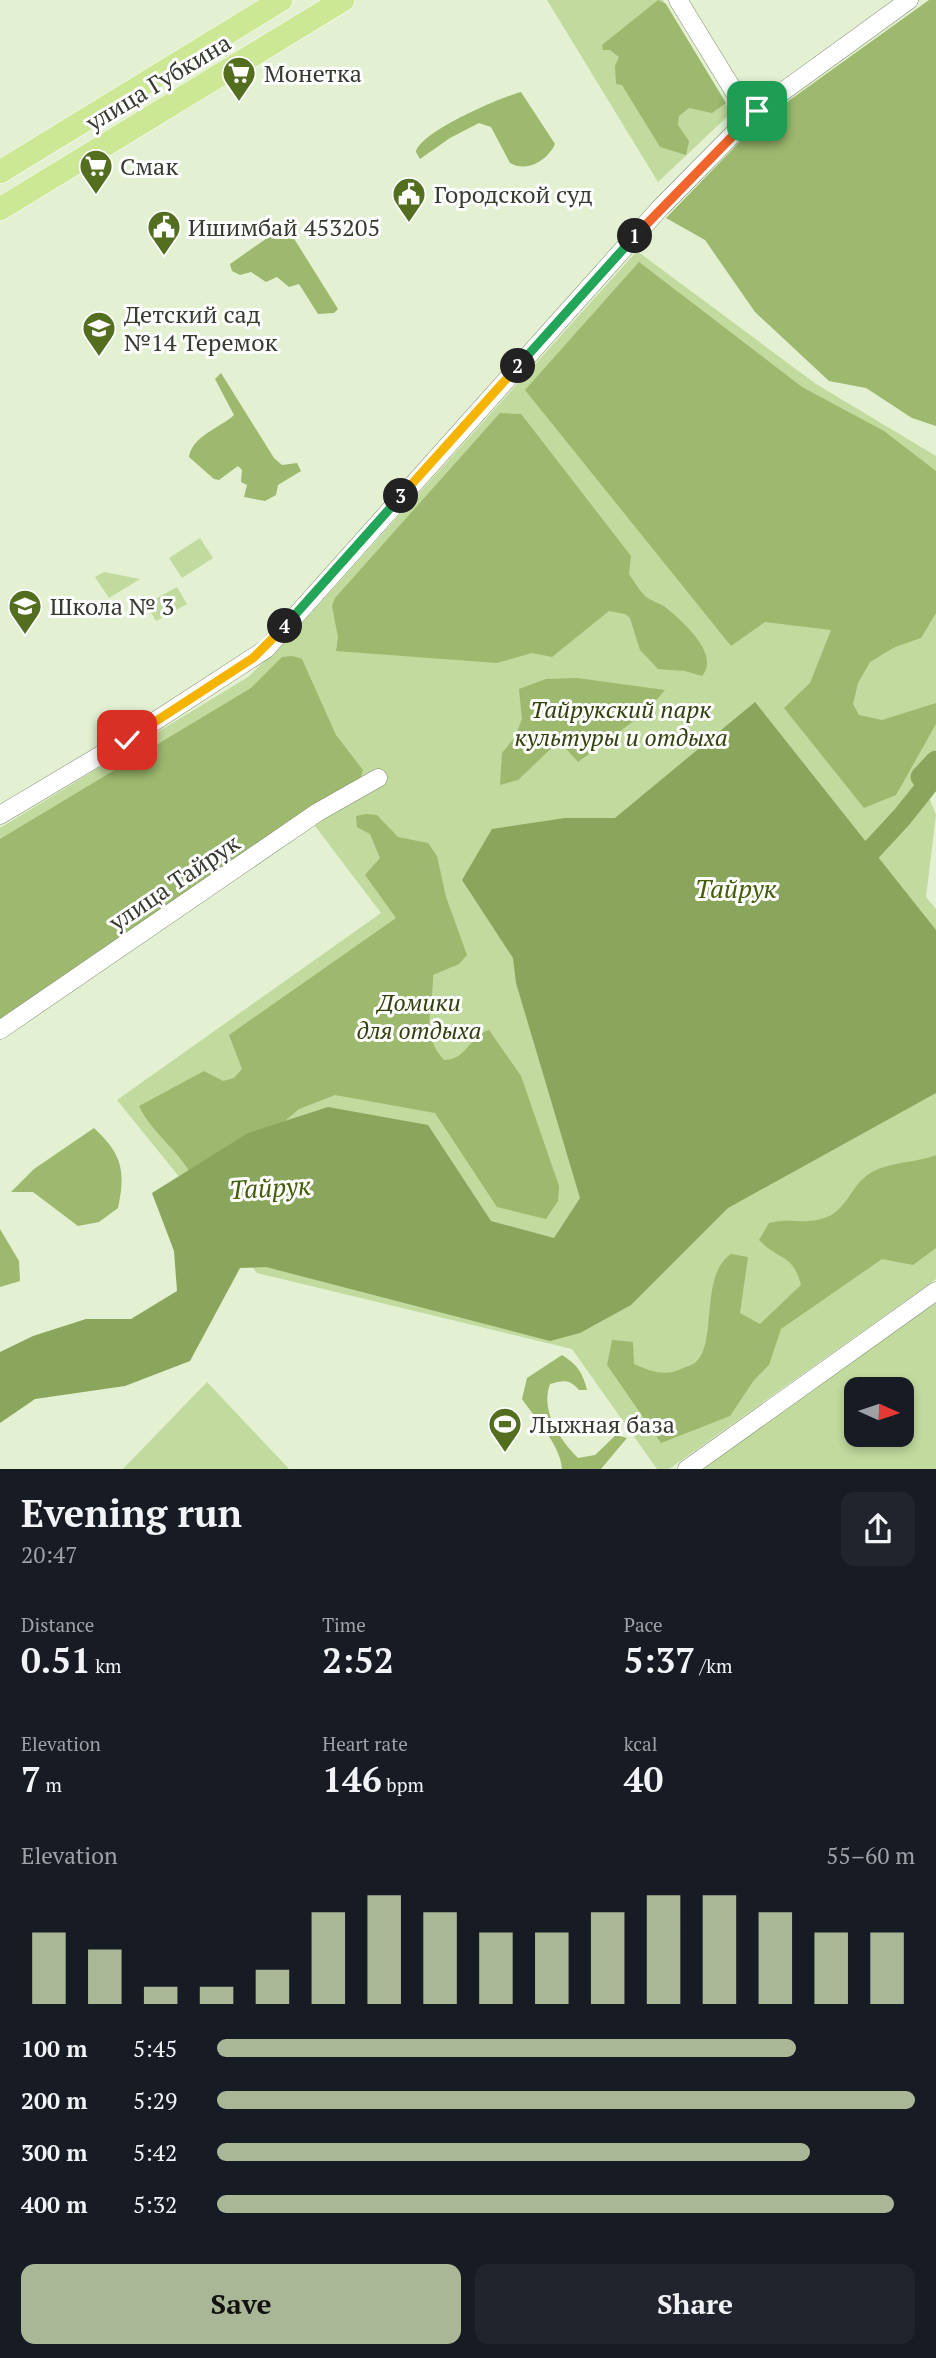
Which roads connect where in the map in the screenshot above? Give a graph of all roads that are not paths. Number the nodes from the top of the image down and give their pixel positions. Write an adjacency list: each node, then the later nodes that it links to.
1 (281, 0): 6 (main road, улица Губкина)
2 (343, 0): 7 (main road, улица Губкина)
3 (678, 0): 5 (street)
4 (909, 0): 5 (street)
5 (751, 119): 9 (street)
6 (0, 172)
7 (0, 209)
8 (378, 778): 10 (street, улица Тайрук)
9 (0, 815)
10 (0, 1030)
11 (936, 1291): 12 (street)
12 (687, 1469)

